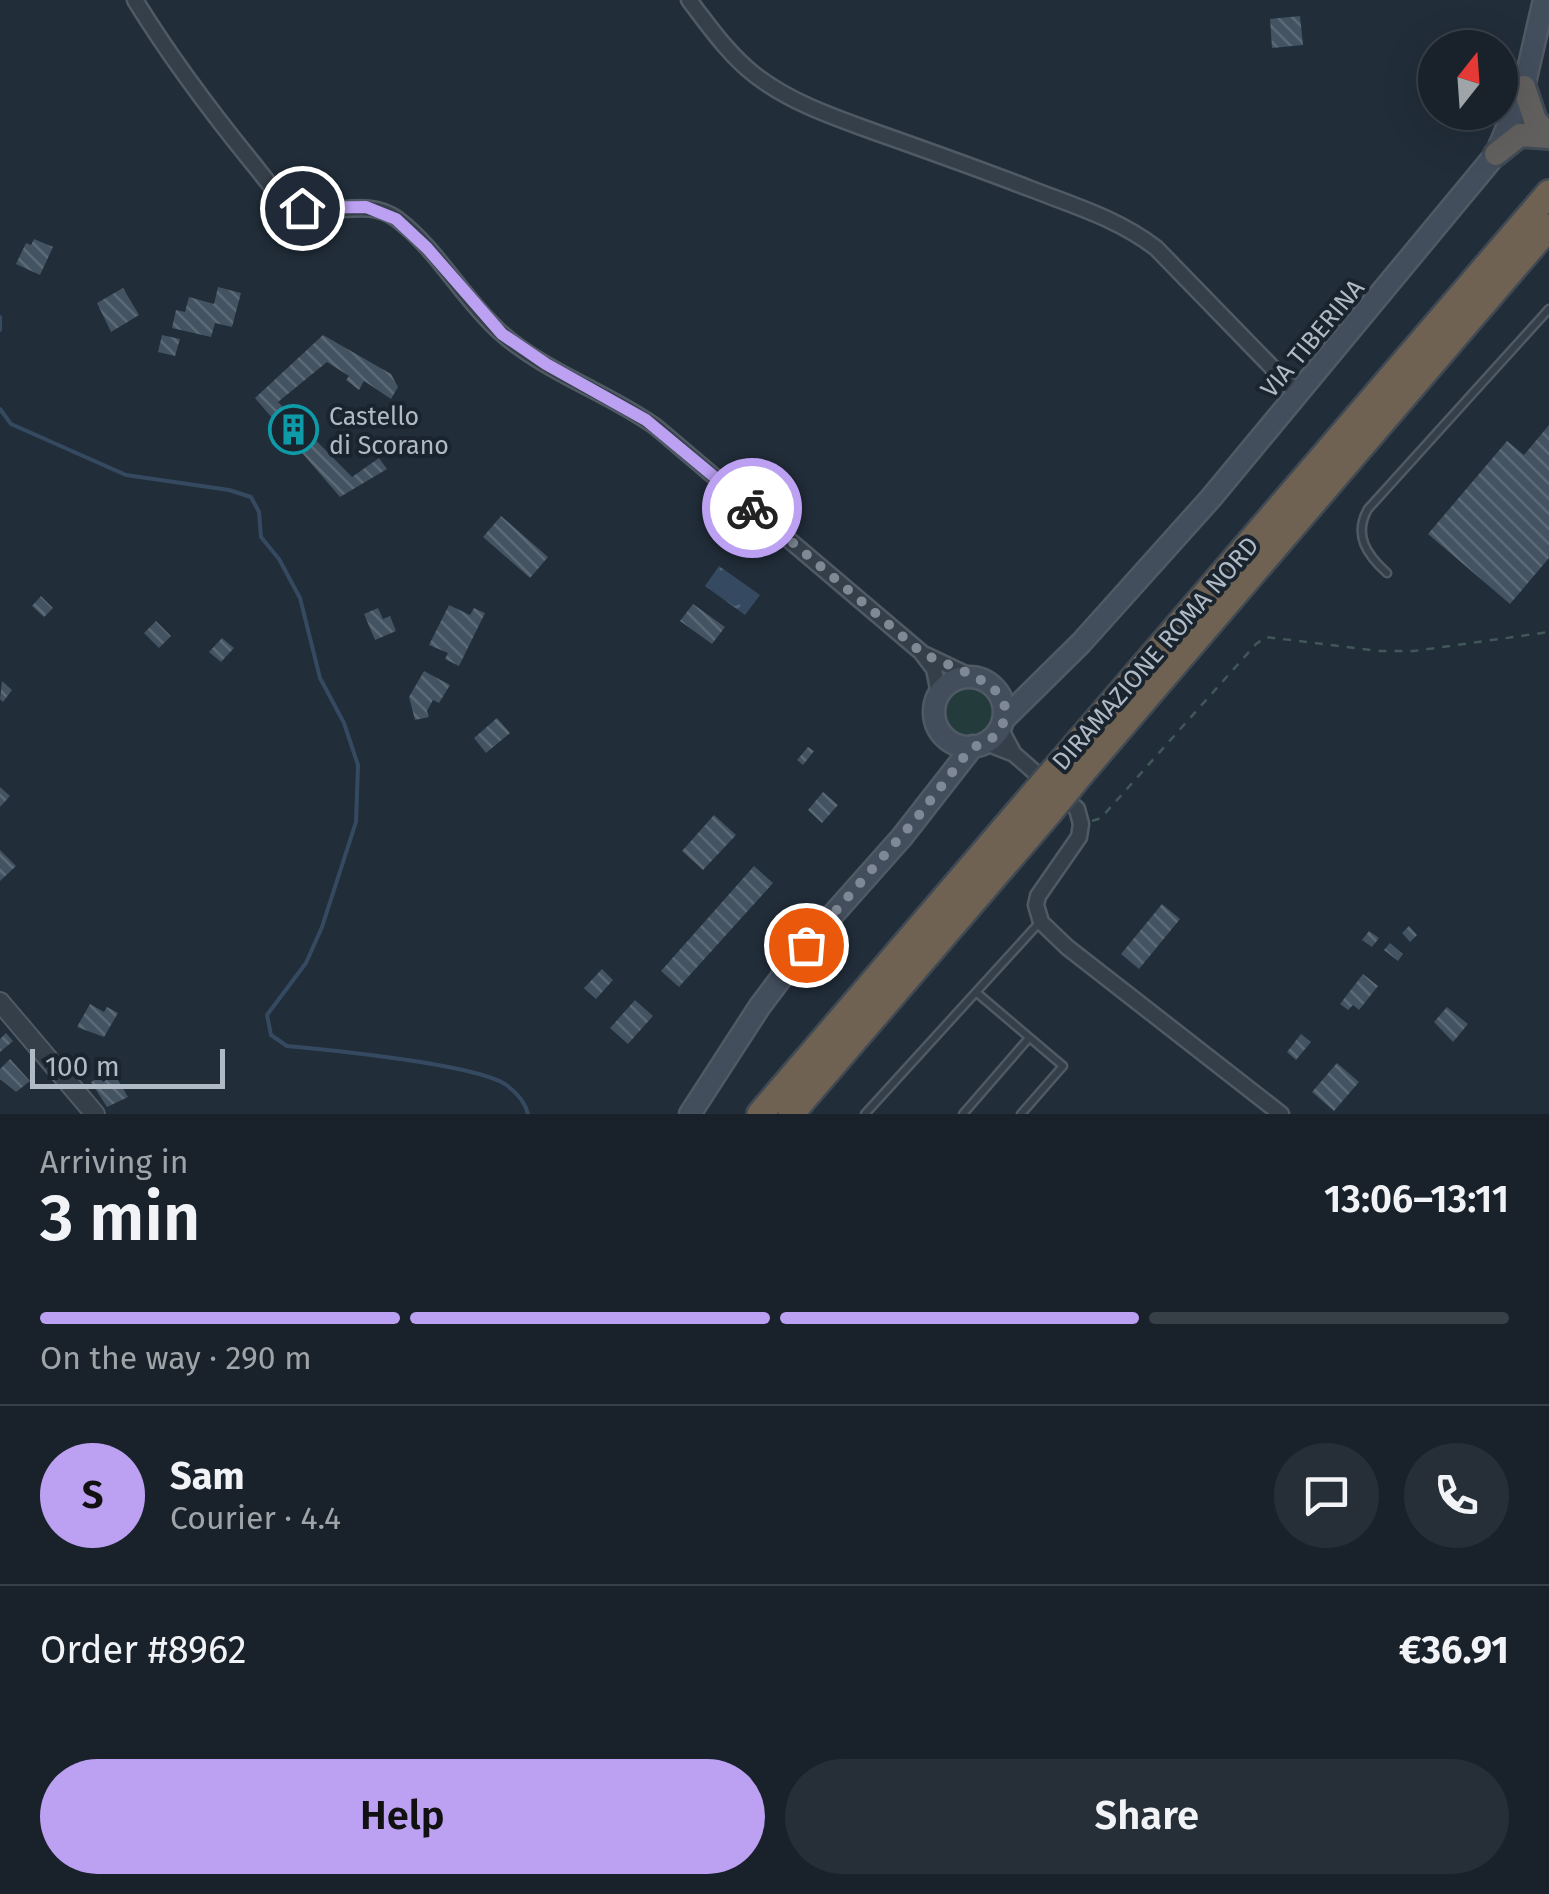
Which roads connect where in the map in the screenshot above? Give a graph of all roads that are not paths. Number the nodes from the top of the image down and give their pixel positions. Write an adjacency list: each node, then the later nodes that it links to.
1 (135, 0): 12 (street)
2 (689, 0): 10 (street)
3 (1544, 0): 4 (main road)
4 (1524, 88): 5 (highway)
5 (1533, 130): 6 (highway)
6 (1496, 154): 10 (main road, VIA TIBERINA)
7 (1549, 193): 19 (highway, DIRAMAZIONE ROMA NORD)
8 (1549, 227): 19 (highway, DIRAMAZIONE ROMA NORD)
9 (1549, 309): 11 (lane)
10 (1298, 394): 13 (main road, VIA TIBERINA)
11 (1387, 573)
12 (921, 652): 14 (street); 16 (street)
13 (1053, 670): 15 (main road); 18 (main road, VIA TIBERINA)
14 (970, 676): 15 (main road); 16 (main road)
15 (994, 687): 18 (main road)
16 (939, 694): 17 (main road)
17 (940, 731): 18 (main road); 20 (main road)
18 (991, 734): 20 (main road, VIA TIBERINA); 22 (street)
19 (1072, 767): 21 (highway, DIRAMAZIONE ROMA NORD, bridge)
20 (937, 789): 25 (main road)
21 (1040, 805): 30 (highway, DIRAMAZIONE ROMA NORD); 31 (highway, DIRAMAZIONE ROMA NORD)
22 (1041, 922): 23 (lane); 35 (street)
23 (977, 994): 26 (lane); 32 (lane)
24 (0, 1002): 27 (street)
25 (760, 1006): 28 (main road); 29 (main road)
26 (1030, 1038): 33 (lane); 34 (lane)
27 (94, 1114)
28 (672, 1114)
29 (690, 1114)
30 (760, 1114)
31 (791, 1114)
32 (865, 1114)
33 (964, 1114)
34 (1021, 1114)
35 (1281, 1114)

